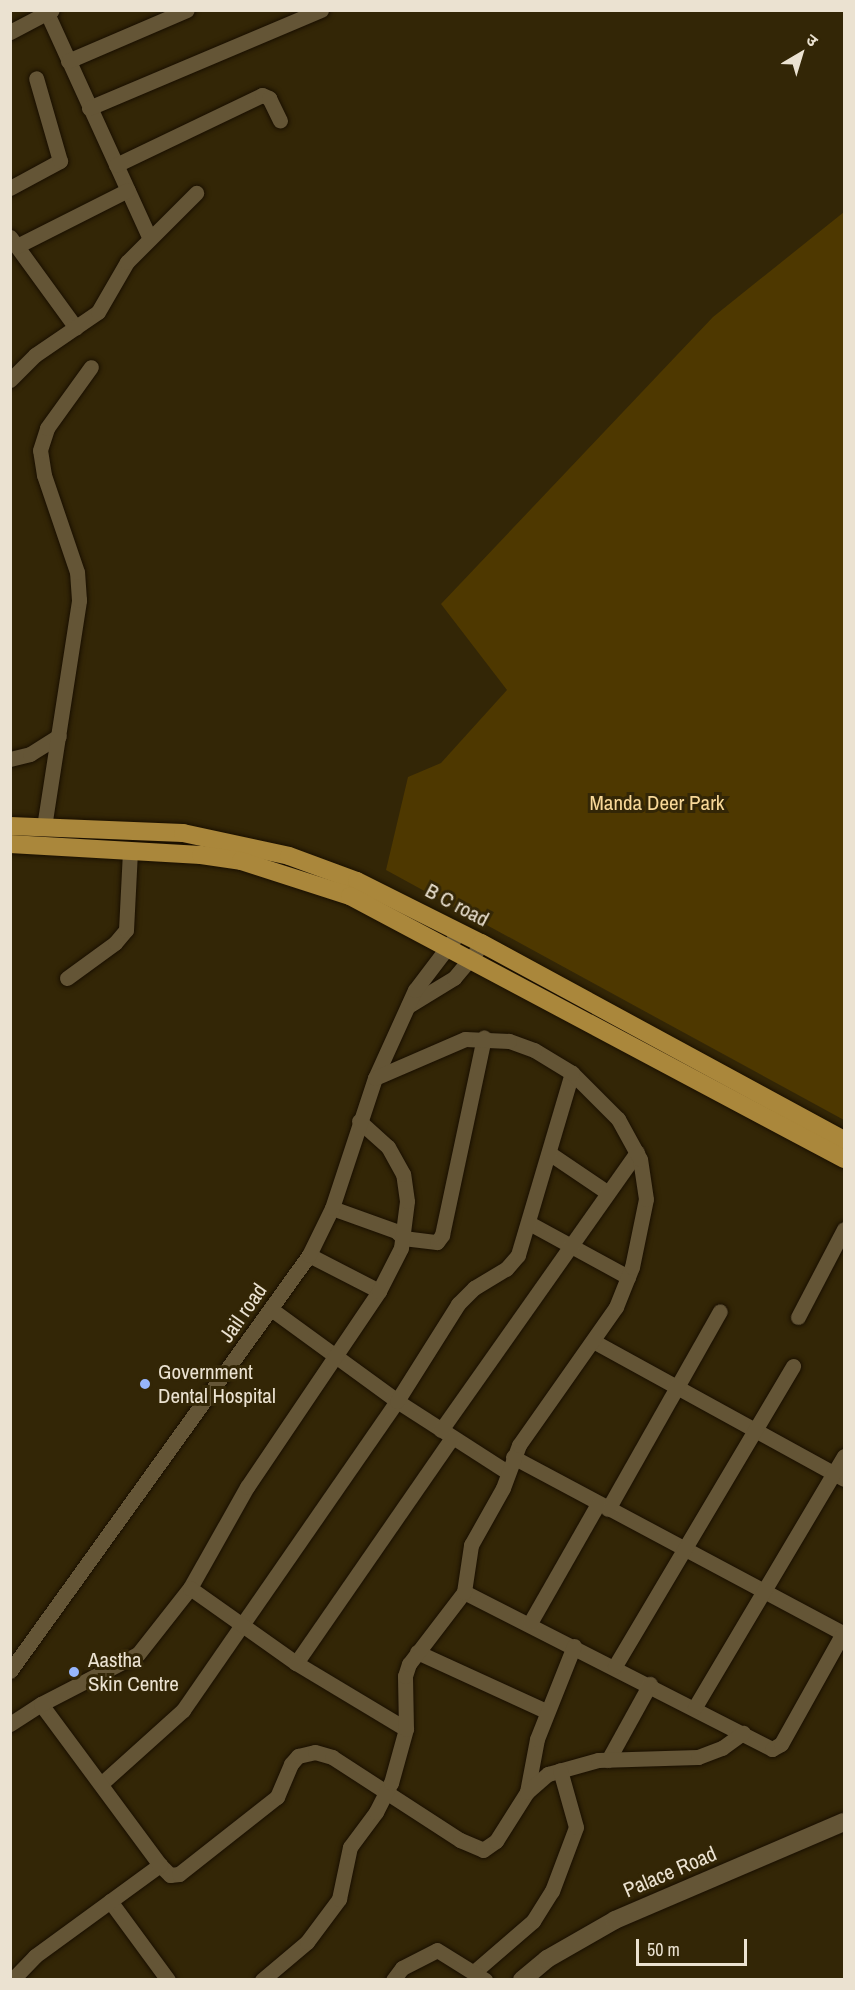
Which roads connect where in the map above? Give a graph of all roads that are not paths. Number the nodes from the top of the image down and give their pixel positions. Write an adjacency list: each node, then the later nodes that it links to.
1 (187, 10): 5 (street)
2 (321, 10): 7 (street)
3 (50, 12): 4 (street); 5 (street)
4 (10, 32)
5 (68, 61): 7 (street)
6 (36, 78): 10 (street)
7 (89, 108): 9 (street)
8 (280, 121): 9 (street)
9 (116, 165): 11 (street)
10 (10, 188)
11 (128, 190): 13 (street); 14 (street)
12 (196, 193): 13 (street)
13 (150, 239): 15 (street)
14 (14, 242): 15 (street)
15 (76, 328): 17 (street)
16 (91, 367): 18 (street)
17 (12, 375)
18 (59, 736): 19 (street); 21 (street)
19 (10, 759)
20 (10, 826): 21 (main road, B C road)
21 (44, 827): 24 (main road, B C road)
22 (10, 844): 23 (main road)
23 (130, 849): 26 (main road); 28 (street)
24 (459, 932): 25 (main road, B C road); 26 (street, Jail road)
25 (481, 943): 27 (street); 33 (main road, B C road)
26 (447, 947): 27 (main road); 29 (street, Jail road)
27 (471, 960): 29 (street); 33 (main road)
28 (67, 978)
29 (408, 1006): 32 (street, Jail road)
30 (484, 1037): 31 (street); 32 (street); 43 (street)
31 (572, 1072): 36 (street); 37 (street)
32 (375, 1078): 34 (street, Jail road)
33 (788, 1119): 35 (main road, B C road); 38 (main road)
34 (359, 1121): 40 (street, Jail road); 43 (street)
35 (844, 1140)
36 (549, 1152): 39 (street); 41 (street)
37 (637, 1152): 39 (street); 46 (street)
38 (844, 1159)
39 (608, 1194): 44 (street)
40 (332, 1208): 43 (street); 45 (street, Jail road)
41 (529, 1223): 44 (street); 55 (street)
42 (844, 1229): 50 (street)
43 (403, 1238): 47 (street)
44 (571, 1247): 46 (street); 57 (street)
45 (309, 1255): 47 (street); 48 (street, Jail road)
46 (628, 1277): 51 (street)
47 (379, 1291): 52 (street)
48 (271, 1310): 52 (street); 73 (street, Jail road)
49 (720, 1311): 54 (street)
50 (798, 1317)
51 (593, 1341): 54 (street); 59 (street)
52 (335, 1358): 55 (street); 63 (street)
53 (793, 1366): 56 (street)
54 (677, 1387): 56 (street); 61 (street)
55 (397, 1401): 57 (street); 67 (street)
56 (757, 1429): 60 (street); 62 (street)
57 (446, 1434): 59 (street); 71 (street)
58 (844, 1456): 60 (street)
59 (510, 1465): 61 (street); 64 (street)
60 (839, 1476): 65 (street)
61 (603, 1506): 62 (street); 66 (street)
62 (682, 1547): 65 (street); 72 (street)
63 (190, 1588): 67 (street); 75 (street)
64 (464, 1592): 66 (street); 70 (street)
65 (762, 1592): 68 (street); 76 (street)
66 (530, 1623): 69 (street)
67 (241, 1624): 71 (street); 83 (street)
68 (844, 1634): 80 (street)
69 (574, 1646): 72 (street); 77 (street)
70 (417, 1652): 77 (street); 79 (street)
71 (297, 1663): 79 (street)
72 (615, 1666): 74 (street)
73 (10, 1671)
74 (650, 1684): 76 (street); 81 (street)
75 (41, 1704): 78 (street); 83 (street)
76 (695, 1707): 80 (street)
77 (546, 1711): 84 (street)
78 (10, 1724)
79 (406, 1729): 85 (street)
80 (743, 1733): 81 (street)
81 (608, 1760): 82 (street)
82 (560, 1770): 84 (street); 89 (street)
83 (102, 1784): 87 (street)
84 (527, 1792): 85 (street)
85 (387, 1793): 87 (street); 92 (street)
86 (844, 1822): 94 (street, Palace Road)
87 (160, 1865): 88 (street)
88 (110, 1901): 90 (street); 91 (street)
89 (479, 1976): 93 (street)
90 (12, 1980)
91 (168, 1980)
92 (262, 1980)
93 (393, 1980)
94 (522, 1980)

